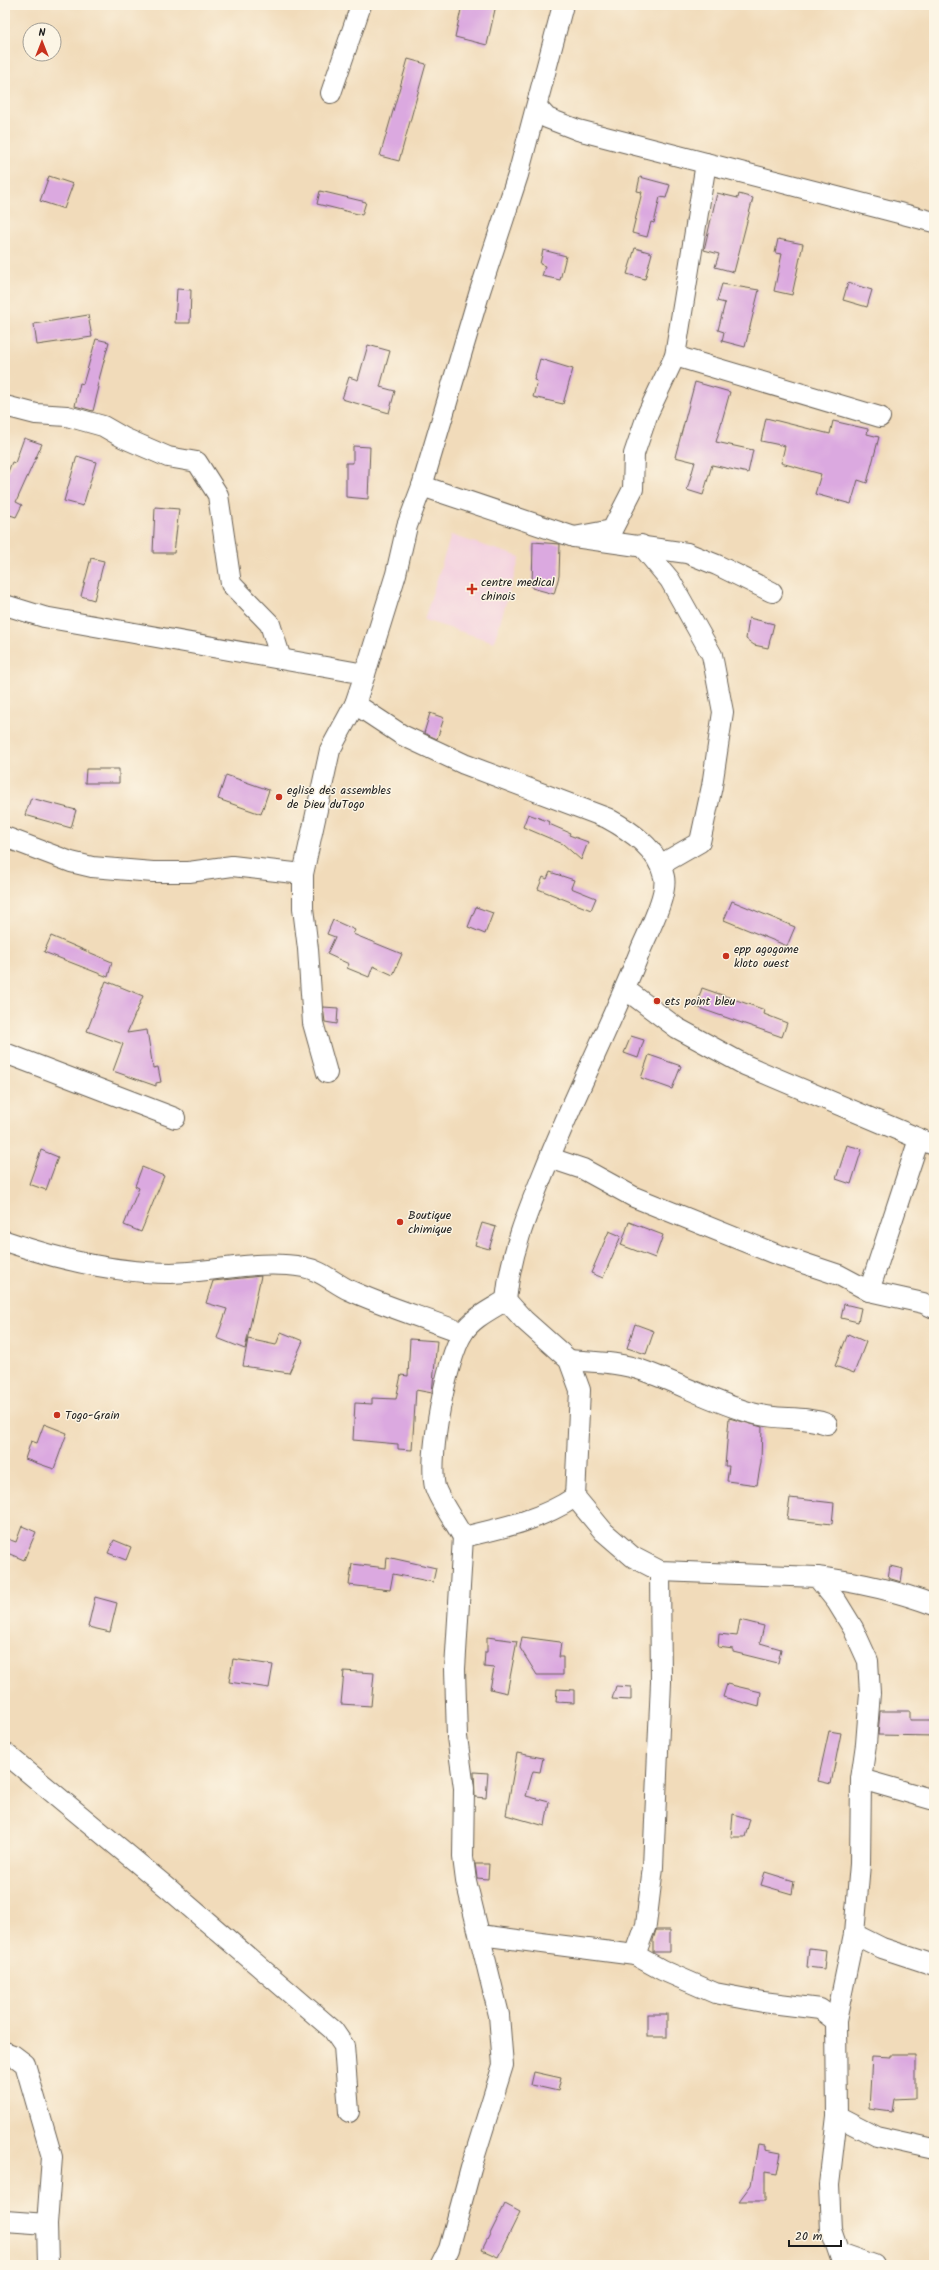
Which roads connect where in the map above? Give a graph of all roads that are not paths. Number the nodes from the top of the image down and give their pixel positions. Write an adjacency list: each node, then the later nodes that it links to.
1 (361, 5): 3 (street)
2 (564, 5): 4 (street)
3 (331, 93)
4 (538, 107): 5 (street); 10 (street)
5 (706, 163): 6 (street); 7 (street)
6 (934, 222)
7 (675, 356): 9 (street); 11 (street)
8 (5, 406): 15 (street)
9 (880, 417)
10 (422, 486): 11 (street); 16 (street)
11 (574, 536): 12 (street)
12 (641, 546): 13 (street); 19 (street)
13 (772, 592)
14 (5, 605): 15 (street)
15 (281, 659): 16 (street)
16 (365, 674): 17 (street)
17 (355, 704): 19 (street); 20 (street)
18 (5, 837): 20 (street)
19 (660, 865): 21 (street)
20 (303, 874): 23 (street)
21 (625, 989): 25 (street); 26 (street)
22 (5, 1053): 24 (street)
23 (327, 1073)
24 (175, 1118)
25 (927, 1142): 28 (street)
26 (550, 1158): 28 (street); 29 (street)
27 (5, 1241): 31 (street)
28 (869, 1291): 30 (street)
29 (506, 1300): 31 (street); 32 (street)
30 (934, 1308)
31 (463, 1332): 35 (street)
32 (569, 1360): 33 (street); 34 (street)
33 (827, 1424)
34 (575, 1497): 35 (street); 36 (street)
35 (463, 1537): 43 (street)
36 (660, 1571): 37 (street); 44 (street)
37 (817, 1577): 38 (street); 40 (street)
38 (934, 1605)
39 (5, 1753): 48 (street)
40 (861, 1779): 41 (street); 42 (street)
41 (934, 1800)
42 (854, 1934): 45 (street); 46 (street)
43 (480, 1935): 44 (street); 55 (street)
44 (635, 1955): 46 (street)
45 (934, 1965)
46 (836, 2021): 49 (street)
47 (5, 2052): 52 (street)
48 (348, 2112)
49 (837, 2116): 50 (street); 53 (street)
50 (934, 2149)
51 (5, 2222): 52 (street)
52 (47, 2224): 54 (street)
53 (842, 2259): 56 (street)
54 (48, 2265)
55 (440, 2265)
56 (874, 2265)

